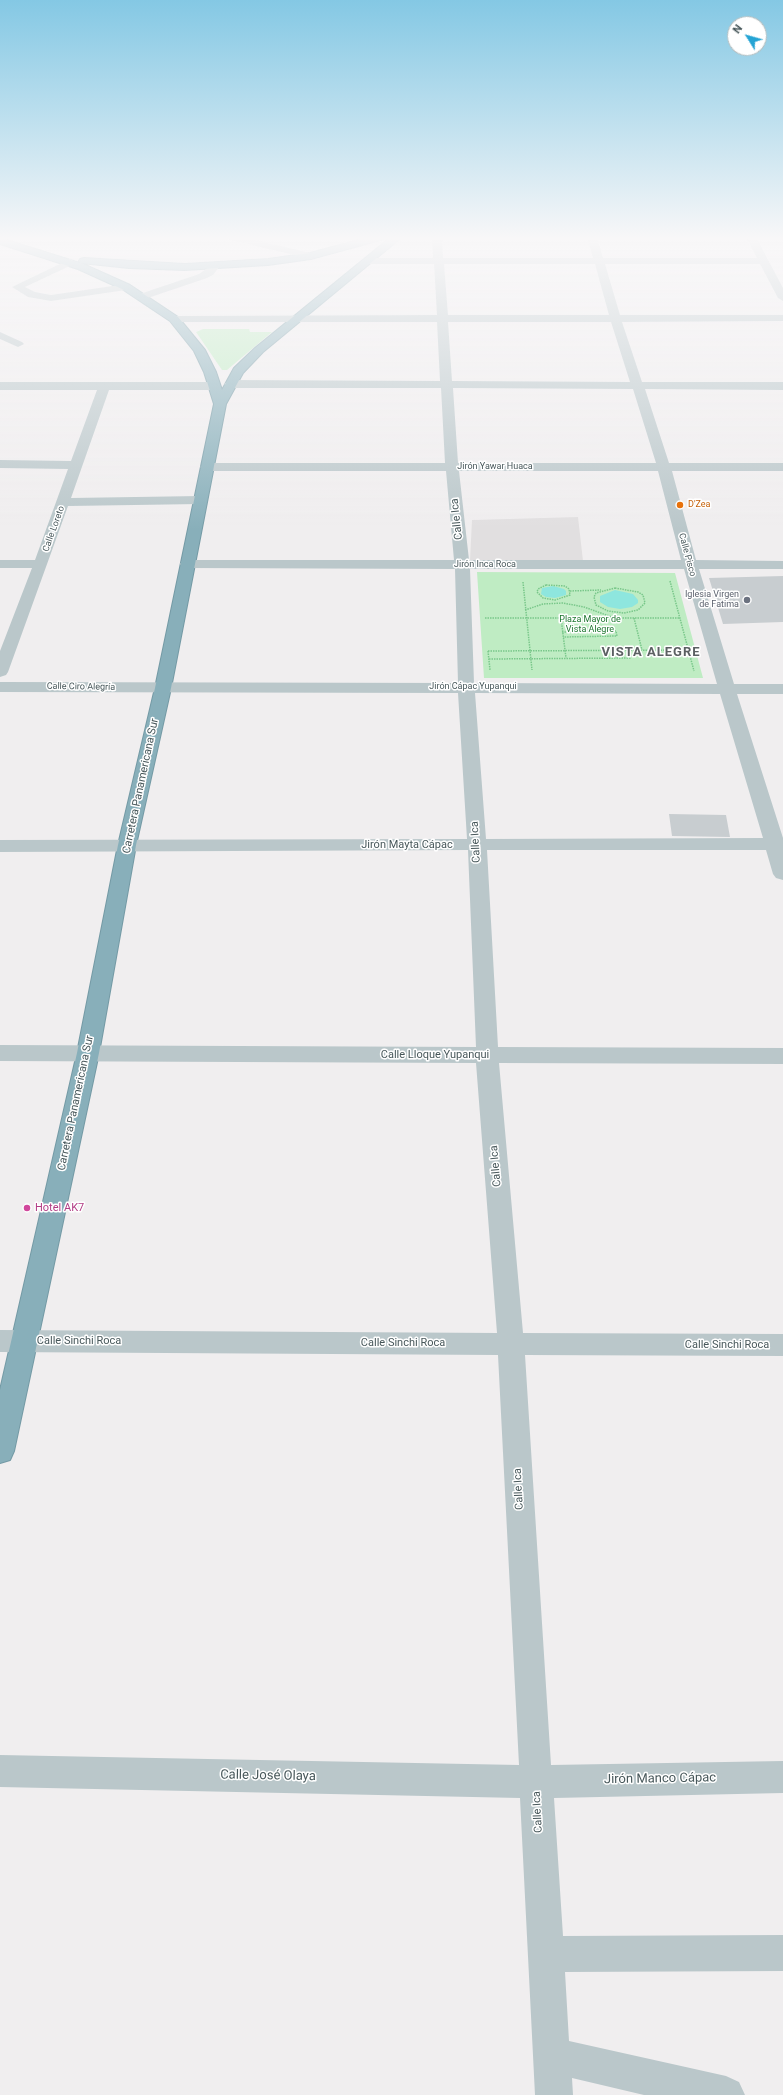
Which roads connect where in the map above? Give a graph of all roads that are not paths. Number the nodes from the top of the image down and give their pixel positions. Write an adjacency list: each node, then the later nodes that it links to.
1 (0, 335): 6 (street)
2 (187, 335): 13 (highway)
3 (279, 335): 7 (highway, Carretera Panamericana Sur)
4 (443, 335): 9 (street, Calle Ica)
5 (622, 335): 10 (street, Calle Pisco)
6 (18, 344)
7 (230, 384): 9 (street); 13 (highway, Carretera Panamericana Sur)
8 (104, 386): 12 (street); 13 (street); 15 (street, Calle Loreto)
9 (446, 386): 10 (street); 17 (street, Calle Ica)
10 (640, 386): 11 (street); 18 (street, Calle Pisco)
11 (783, 386)
12 (1, 387)
13 (217, 395): 16 (highway, Carretera Panamericana Sur)
14 (0, 464): 15 (street)
15 (77, 465): 21 (street, Calle Loreto)
16 (207, 467): 17 (street, Jirón Yawar Huaca); 20 (highway, Carretera Panamericana Sur)
17 (452, 467): 18 (street, Jirón Yawar Huaca); 25 (street, Calle Ica)
18 (664, 467): 19 (street, Jirón Yawar Huaca); 26 (street, Calle Pisco)
19 (783, 467)
20 (200, 500): 21 (street); 24 (highway, Carretera Panamericana Sur)
21 (63, 502): 23 (street, Calle Loreto)
22 (0, 564): 23 (street)
23 (41, 564): 28 (street, Calle Loreto)
24 (187, 564): 25 (street, Jirón Inca Roca); 31 (highway, Carretera Panamericana Sur)
25 (462, 565): 26 (street, Jirón Inca Roca); 30 (street, Calle Ica)
26 (690, 565): 27 (street, Jirón Inca Roca); 32 (street, Calle Pisco)
27 (783, 565)
28 (0, 672)
29 (0, 687): 31 (street, Calle Ciro Alegría)
30 (466, 687): 31 (street, Jirón Cápac Yupanqui); 32 (street, Jirón Cápac Yupanqui); 36 (street, Calle Ica)
31 (162, 688): 35 (highway, Carretera Panamericana Sur)
32 (726, 689): 33 (street, Jirón Cápac Yupanqui); 34 (street, Calle Pisco)
33 (783, 689)
34 (778, 844): 36 (street, Jirón Mayta Cápac); 38 (street, Calle Pisco)
35 (128, 845): 36 (street, Jirón Mayta Cápac); 37 (street, Jirón Mayta Cápac); 40 (highway, Carretera Panamericana Sur)
36 (477, 845): 41 (street, Calle Ica)
37 (0, 846)
38 (783, 874)
39 (0, 1053): 40 (street, Calle Lloque Yupanqui)
40 (88, 1054): 41 (street, Calle Lloque Yupanqui); 43 (highway, Carretera Panamericana Sur)
41 (487, 1056): 42 (street, Calle Lloque Yupanqui); 44 (street, Calle Ica)
42 (783, 1056)
43 (12, 1341): 44 (street, Calle Sinchi Roca); 46 (highway, Carretera Panamericana Sur)
44 (511, 1343): 45 (street, Calle Sinchi Roca); 49 (street, Calle Ica)
45 (783, 1345)
46 (0, 1451)
47 (0, 1771): 49 (street, Calle José Olaya)
48 (783, 1777): 49 (street, Jirón Manco Cápac)
49 (536, 1782): 51 (street, Calle Ica)
50 (783, 1953): 51 (street)
51 (545, 1954): 52 (street, Calle Ica)
52 (551, 2055): 53 (street, Calle Ica); 54 (street)
53 (554, 2095)
54 (726, 2095)

